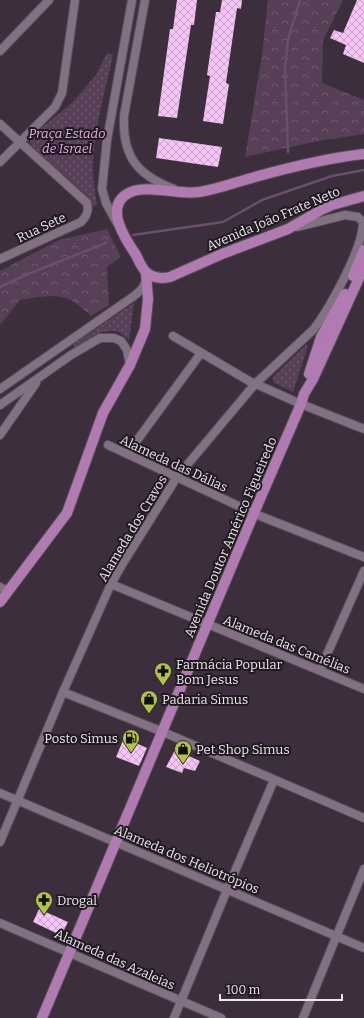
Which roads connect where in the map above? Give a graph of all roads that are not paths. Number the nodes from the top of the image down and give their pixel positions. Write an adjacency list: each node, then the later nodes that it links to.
1 (49, 0): 5 (street)
2 (76, 0): 7 (street)
3 (132, 0): 15 (street)
4 (145, 0): 12 (street)
5 (0, 51)
6 (0, 124): 7 (street)
7 (19, 142): 11 (street); 17 (street, Rua Sete)
8 (364, 148): 10 (main road)
9 (364, 154): 10 (main road)
10 (344, 156): 12 (main road)
11 (0, 162)
12 (180, 192): 15 (main road)
13 (364, 196): 14 (main road, Avenida João Frate Neto)
14 (288, 229): 19 (main road, Avenida João Frate Neto); 26 (street, Alameda dos Cravos)
15 (123, 235): 19 (main road)
16 (364, 250): 28 (main road)
17 (0, 259)
18 (364, 267): 28 (main road, Avenida Doutor Américo Figueiredo)
19 (146, 276): 21 (street); 24 (main road)
20 (173, 336): 22 (street)
21 (64, 345): 23 (street); 27 (street)
22 (201, 353): 26 (street); 34 (street)
23 (71, 355): 24 (street); 25 (street)
24 (130, 364): 40 (main road)
25 (40, 378): 30 (street); 32 (street)
26 (255, 384): 29 (street); 35 (street, Alameda dos Cravos)
27 (0, 390)
28 (304, 394): 29 (main road, Avenida Doutor Américo Figueiredo)
29 (301, 404): 31 (street); 36 (main road, Avenida Doutor Américo Figueiredo)
30 (0, 405)
31 (364, 430)
32 (0, 435)
33 (108, 444): 34 (street, Alameda das Dálias)
34 (127, 454): 35 (street, Alameda das Dálias)
35 (177, 477): 36 (street, Alameda das Dálias); 39 (street, Alameda dos Cravos)
36 (254, 513): 37 (street, Alameda das Dálias); 42 (main road, Avenida Doutor Américo Figueiredo)
37 (364, 557)
38 (364, 571): 43 (street)
39 (111, 584): 42 (street, Alameda das Camélias); 45 (street, Alameda dos Cravos)
40 (4, 589): 41 (main road)
41 (0, 602)
42 (207, 624): 43 (street, Alameda das Camélias); 46 (main road, Avenida Doutor Américo Figueiredo)
43 (320, 670): 44 (street, Alameda das Camélias)
44 (364, 688)
45 (64, 692): 46 (street); 49 (street, Alameda dos Cravos)
46 (163, 732): 47 (street); 52 (main road, Avenida Doutor Américo Figueiredo)
47 (274, 780): 50 (street); 54 (street)
48 (0, 793): 49 (street, Alameda dos Heliotrópios)
49 (17, 800): 51 (street, Alameda dos Cravos); 52 (street, Alameda dos Heliotrópios)
50 (364, 818)
51 (0, 842)
52 (117, 842): 54 (street, Alameda dos Heliotrópios); 58 (main road, Avenida Doutor Américo Figueiredo)
53 (364, 869): 56 (street)
54 (227, 890): 56 (street, Alameda dos Heliotrópios); 59 (street)
55 (0, 922): 58 (street, Alameda das Azaleias)
56 (337, 936): 57 (street, Alameda dos Heliotrópios); 63 (street)
57 (364, 948)
58 (70, 952): 59 (street, Alameda das Azaleias); 60 (main road, Avenida Doutor Américo Figueiredo)
59 (181, 1002): 61 (street); 62 (street, Alameda das Azaleias)
60 (42, 1018)
61 (174, 1018)
62 (221, 1018)
63 (303, 1018)

